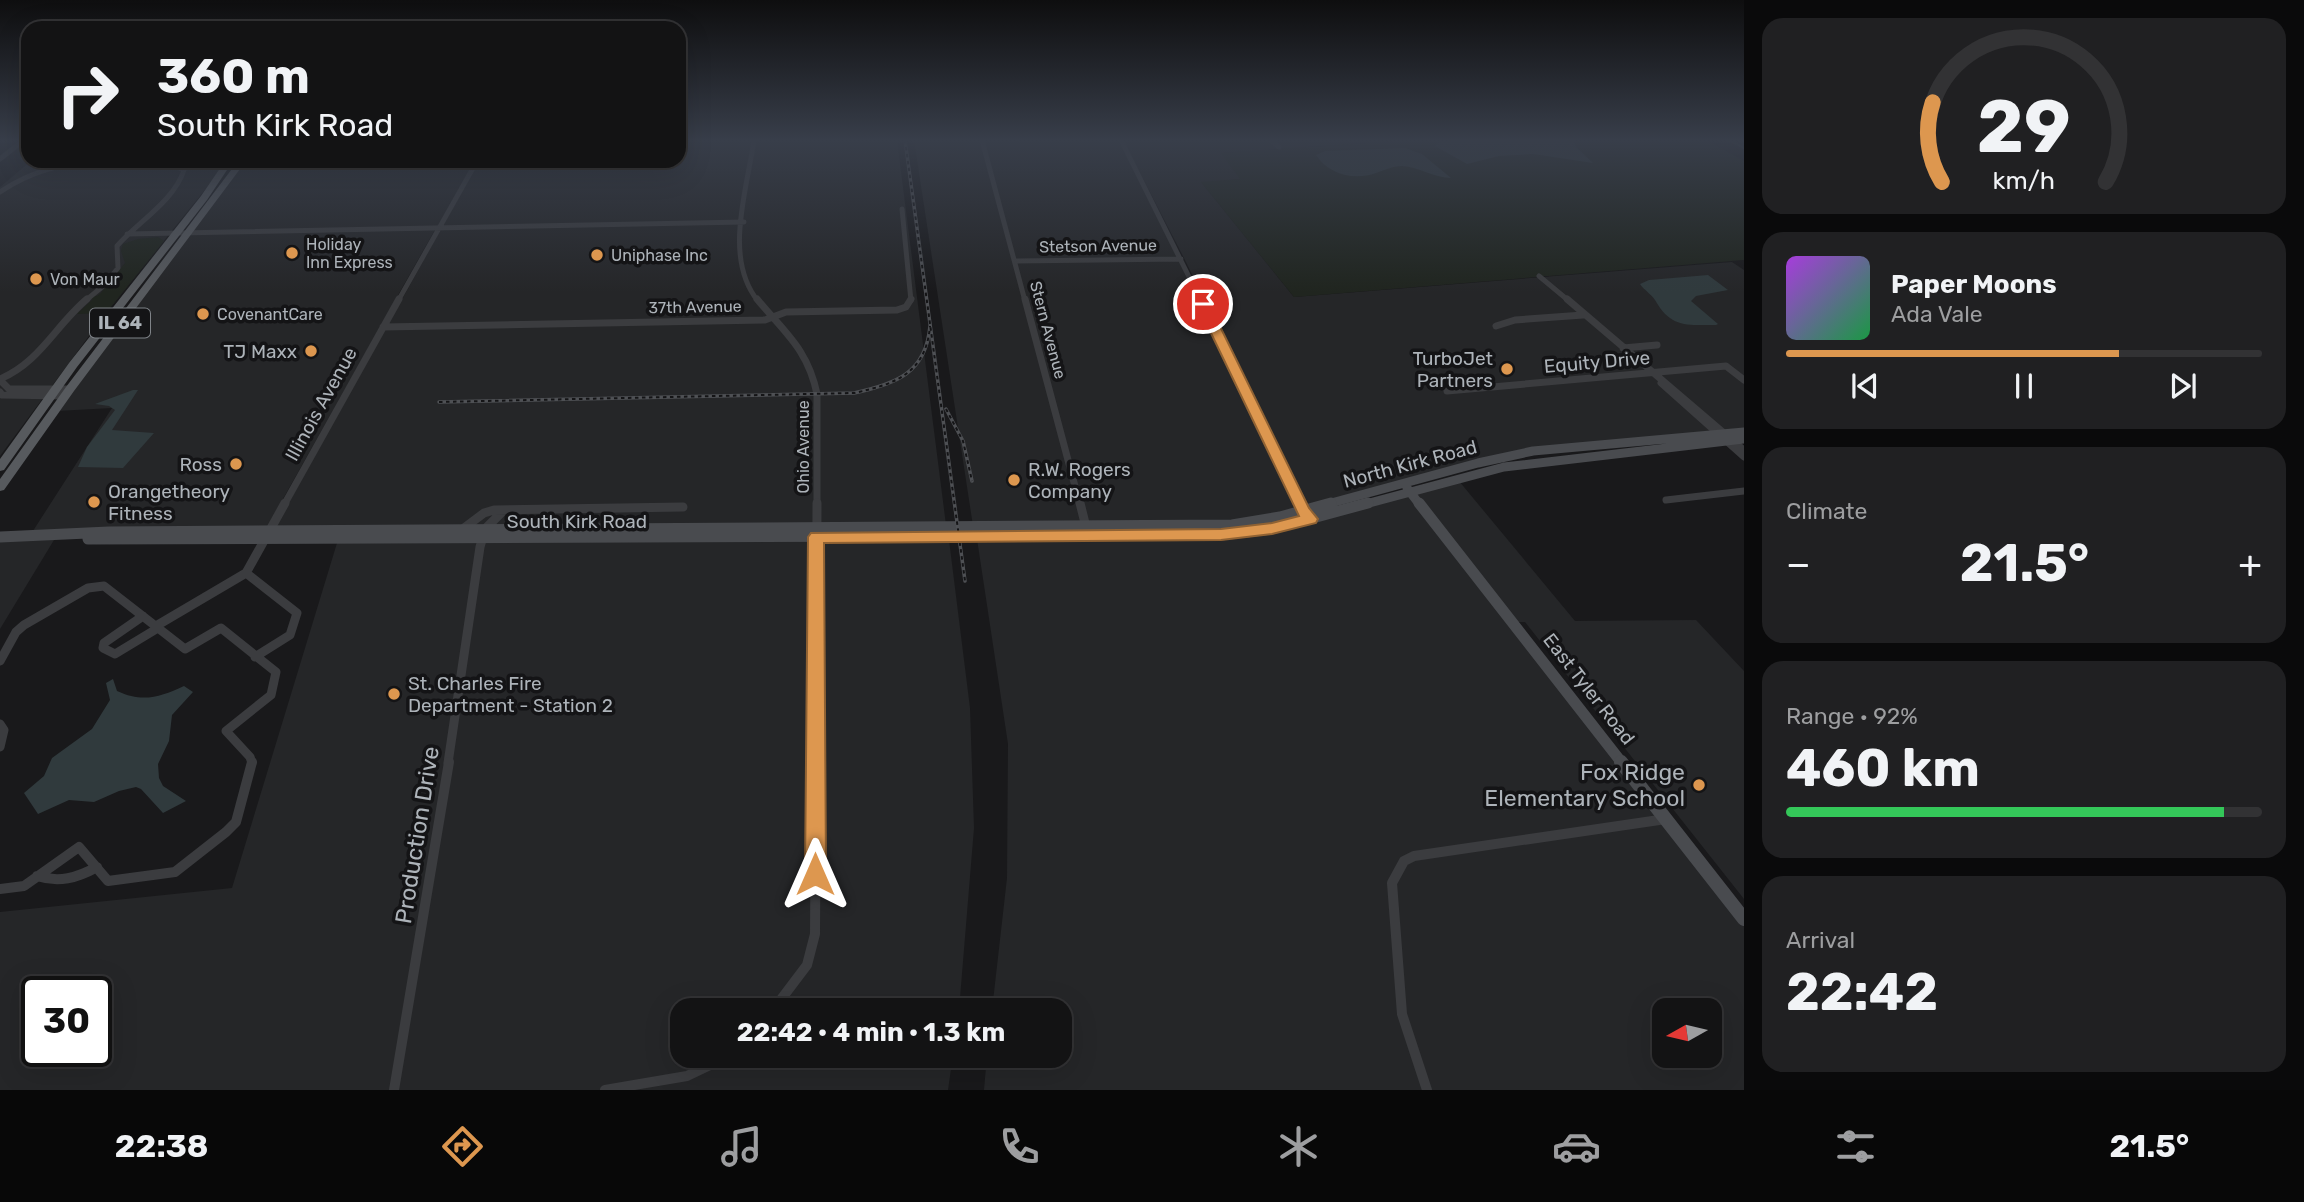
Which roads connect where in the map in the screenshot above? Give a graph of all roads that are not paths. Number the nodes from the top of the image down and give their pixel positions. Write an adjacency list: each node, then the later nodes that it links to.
1 (170, 191): 13 (street)
2 (205, 191): 11 (main road, IL 64)
3 (219, 191): 12 (main road, IL 64)
4 (460, 191): 10 (street, Illinois Avenue)
5 (748, 191): 9 (street, Ohio Avenue)
6 (996, 191): 15 (street, Stern Avenue)
7 (1147, 191): 14 (street)
8 (902, 209): 18 (street, 37th Avenue)
9 (744, 222): 10 (street); 18 (street, Ohio Avenue)
10 (439, 227): 12 (street); 20 (street, Illinois Avenue)
11 (171, 232): 12 (street); 13 (street); 29 (main road, IL 64)
12 (188, 232): 29 (main road, IL 64)
13 (126, 235): 23 (street)
14 (1181, 259): 15 (street, Stetson Avenue); 42 (street)
15 (1015, 261): 44 (street, Stern Avenue)
16 (1539, 276): 17 (street)
17 (1583, 314): 19 (street); 22 (street)
18 (773, 317): 20 (street, 37th Avenue); 45 (street, Ohio Avenue)
19 (1496, 326)
20 (383, 327): 47 (street, Illinois Avenue)
21 (1657, 345): 22 (street)
22 (1623, 348): 24 (street)
23 (19, 371): 25 (street); 27 (street)
24 (1653, 373): 26 (street, Equity Drive); 28 (street, Equity Drive); 32 (street)
25 (0, 380): 27 (street)
26 (1744, 380)
27 (13, 388): 29 (street)
28 (1447, 391)
29 (61, 392): 30 (street); 35 (main road, IL 64); 36 (main road, IL 64)
30 (1, 393)
31 (1744, 432): 32 (main road, North Kirk Road)
32 (1730, 438): 33 (street); 34 (street); 37 (main road, North Kirk Road)
33 (1744, 450)
34 (1744, 457)
35 (0, 467)
36 (0, 487)
37 (1407, 488): 42 (main road, North Kirk Road); 56 (main road, East Tyler Road)
38 (1744, 491): 39 (street)
39 (1666, 500)
40 (683, 507): 41 (street)
41 (504, 510): 43 (street); 46 (street)
42 (1306, 515): 44 (main road, North Kirk Road)
43 (462, 530): 46 (main road, South Kirk Road); 47 (main road, South Kirk Road)
44 (1087, 532): 45 (main road, South Kirk Road)
45 (816, 533): 46 (main road, South Kirk Road); 61 (street, Ohio Avenue)
46 (483, 534): 47 (main road, South Kirk Road); 63 (street, Production Drive)
47 (266, 536): 48 (main road, South Kirk Road); 49 (street, Illinois Avenue)
48 (0, 537)
49 (246, 573): 51 (street); 52 (street)
50 (143, 616): 51 (street); 51 (street); 53 (street)
51 (157, 627): 52 (street)
52 (255, 657): 57 (street)
53 (0, 661)
54 (0, 724): 55 (street)
55 (0, 746)
56 (1666, 819): 60 (main road, East Tyler Road); 65 (street)
57 (97, 867): 58 (street); 58 (street)
58 (37, 876): 59 (street)
59 (0, 890)
60 (1744, 919)
61 (782, 998)
62 (708, 1068): 64 (street)
63 (394, 1090)
64 (605, 1090)
65 (1427, 1090)

